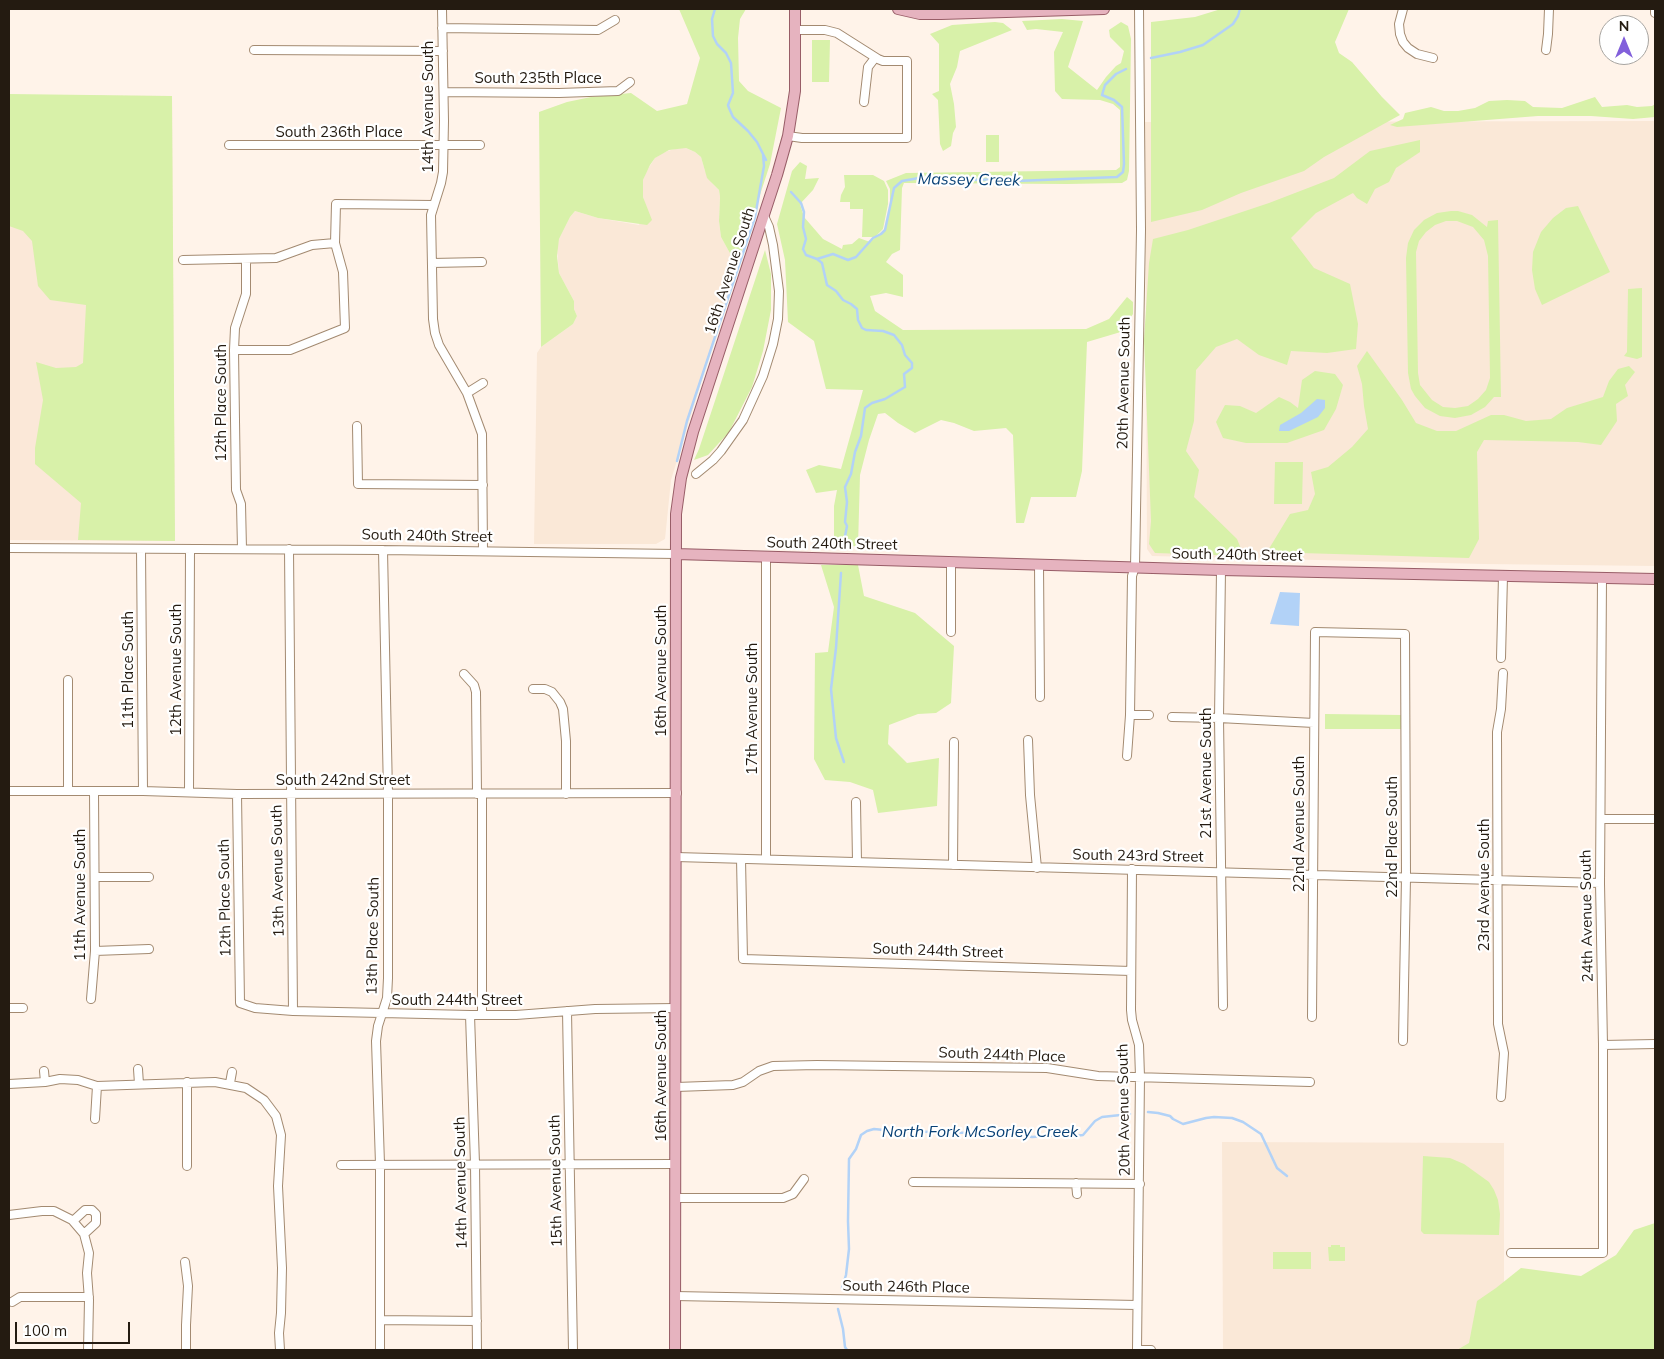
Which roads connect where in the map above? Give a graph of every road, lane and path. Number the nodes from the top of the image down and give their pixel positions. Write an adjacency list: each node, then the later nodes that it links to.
1 (442, 9): 12 (street, 14th Avenue South)
2 (795, 9): 13 (main road, 16th Avenue South)
3 (898, 9): 9 (main road)
4 (1104, 9): 9 (main road)
5 (1139, 9): 50 (street, 20th Avenue South)
6 (1404, 9): 18 (street)
7 (1549, 9): 15 (street)
8 (1655, 9): 10 (street)
9 (941, 12)
10 (1655, 12)
11 (615, 20): 12 (street)
12 (442, 28): 16 (street, 14th Avenue South)
13 (796, 30): 17 (street); 22 (main road, 16th Avenue South)
14 (254, 50): 16 (street)
15 (1546, 50)
16 (443, 51): 20 (street, 14th Avenue South)
17 (875, 58): 21 (street); 22 (street)
18 (1433, 58)
19 (630, 82): 20 (street, South 235th Place)
20 (444, 92): 25 (street, 14th Avenue South)
21 (864, 102)
22 (788, 136): 27 (main road, 16th Avenue South)
23 (229, 145): 25 (street, South 236th Place)
24 (480, 145): 25 (street, South 236th Place)
25 (442, 146): 26 (street, 14th Avenue South)
26 (433, 205): 28 (street); 32 (street, 14th Avenue South)
27 (764, 216): 37 (street); 46 (main road, 16th Avenue South)
28 (335, 243): 29 (street); 33 (street)
29 (246, 259): 30 (street); 33 (street, 12th Place South)
30 (183, 260)
31 (482, 262): 32 (street)
32 (432, 263): 35 (street, 14th Avenue South)
33 (234, 350): 42 (street, 12th Place South)
34 (483, 383): 35 (street)
35 (467, 393): 38 (street, 14th Avenue South)
36 (357, 426): 38 (street)
37 (696, 474)
38 (483, 485): 45 (street, 14th Avenue South)
39 (9, 548): 40 (street, South 240th Street)
40 (141, 549): 41 (street, South 240th Street); 71 (street, 11th Place South)
41 (190, 549): 42 (street, South 240th Street); 74 (street, 12th Avenue South)
42 (242, 549): 43 (street, South 240th Street)
43 (289, 549): 44 (street, South 240th Street); 78 (street, 13th Avenue South)
44 (383, 550): 45 (street, South 240th Street); 79 (street, 13th Place South)
45 (483, 552): 46 (street, South 240th Street)
46 (676, 554): 47 (main road, South 240th Street); 76 (main road, 16th Avenue South)
47 (766, 558): 48 (main road, South 240th Street); 87 (street, 17th Avenue South)
48 (951, 562): 49 (main road, South 240th Street); 55 (street)
49 (1039, 564): 50 (main road, South 240th Street); 62 (street)
50 (1136, 567): 51 (main road, South 240th Street); 63 (street, 20th Avenue South)
51 (1222, 570): 52 (main road, South 240th Street); 66 (street, 21st Avenue South)
52 (1502, 576): 53 (main road, South 240th Street); 57 (street)
53 (1602, 579): 54 (main road, South 240th Street); 83 (street, 24th Avenue South)
54 (1655, 579)
55 (950, 632)
56 (1405, 634): 67 (street, 22nd Avenue South); 96 (street, 22nd Place South)
57 (1501, 658)
58 (1502, 673): 97 (street, 23rd Avenue South)
59 (464, 674): 80 (street)
60 (68, 680): 73 (street)
61 (533, 689): 81 (street)
62 (1040, 697)
63 (1130, 715): 64 (street); 70 (street, 20th Avenue South)
64 (1149, 716)
65 (1172, 717): 66 (street)
66 (1219, 718): 67 (street); 92 (street, 21st Avenue South)
67 (1314, 723): 93 (street, 22nd Avenue South)
68 (1028, 740): 90 (street)
69 (954, 742): 89 (street)
70 (1127, 756)
71 (143, 790): 74 (street, South 242nd Street); 75 (street, South 242nd Street)
72 (9, 791): 73 (street, South 242nd Street)
73 (68, 791): 75 (street, South 242nd Street)
74 (189, 791): 77 (street, South 242nd Street)
75 (94, 792): 94 (street, 11th Avenue South)
76 (676, 793): 81 (street, South 242nd Street); 85 (main road, 16th Avenue South)
77 (237, 794): 78 (street, South 242nd Street); 103 (street, 12th Place South)
78 (291, 794): 79 (street, South 242nd Street); 109 (street, 13th Avenue South)
79 (388, 794): 80 (street, South 242nd Street); 110 (street, 13th Place South)
80 (479, 794): 81 (street, South 242nd Street); 111 (street)
81 (566, 794)
82 (856, 802): 88 (street)
83 (1601, 819): 84 (street); 98 (street, 24th Avenue South)
84 (1655, 820)
85 (676, 857): 86 (street, South 243rd Street); 107 (main road, 16th Avenue South)
86 (741, 859): 87 (street, South 243rd Street); 101 (street, South 244th Street)
87 (766, 859): 88 (street, South 243rd Street)
88 (857, 862): 89 (street, South 243rd Street)
89 (953, 865): 90 (street, South 243rd Street)
90 (1037, 868): 91 (street, South 243rd Street)
91 (1132, 870): 92 (street, South 243rd Street); 101 (street, 20th Avenue South)
92 (1221, 872): 93 (street, South 243rd Street); 104 (street, 21st Avenue South)
93 (1312, 874): 96 (street, South 243rd Street); 113 (street, 22nd Avenue South)
94 (95, 877): 95 (street); 100 (street, 11th Avenue South)
95 (149, 877)
96 (1406, 878): 97 (street, South 243rd Street); 114 (street, 22nd Place South)
97 (1497, 879): 98 (street, South 243rd Street); 131 (street, 23rd Avenue South)
98 (1600, 883): 116 (street, 24th Avenue South)
99 (148, 949): 100 (street)
100 (95, 951): 102 (street, 11th Avenue South)
101 (1131, 971): 122 (street, 20th Avenue South)
102 (91, 999)
103 (240, 1003): 109 (street, South 244th Street)
104 (1223, 1006)
105 (9, 1008): 106 (street)
106 (22, 1008)
107 (676, 1008): 108 (street, South 244th Street); 130 (main road, 16th Avenue South)
108 (567, 1011): 111 (street, South 244th Street); 135 (street, 15th Avenue South)
109 (293, 1012): 110 (street, South 244th Street)
110 (382, 1014): 112 (street, South 244th Street); 133 (street, 13th Place South)
111 (482, 1015): 112 (street, South 244th Street)
112 (470, 1016): 134 (street, 14th Avenue South)
113 (1312, 1017)
114 (1403, 1041)
115 (1655, 1044): 116 (street)
116 (1603, 1045): 150 (street, 24th Avenue South)
117 (903, 1066): 121 (street); 122 (street, South 244th Place); 130 (street, South 244th Place)
118 (138, 1069): 128 (street)
119 (44, 1071): 123 (street)
120 (232, 1072): 126 (street)
121 (903, 1075)
122 (1140, 1077): 125 (street, South 244th Place); 143 (street, 20th Avenue South)
123 (45, 1082): 127 (street); 129 (street)
124 (187, 1082): 126 (street); 128 (street); 138 (street)
125 (1310, 1082)
126 (230, 1083): 160 (street)
127 (9, 1084)
128 (139, 1084): 129 (street)
129 (97, 1086): 132 (street)
130 (676, 1086): 136 (main road, 16th Avenue South)
131 (1501, 1097)
132 (95, 1119)
133 (380, 1164): 134 (street); 137 (street); 156 (street, 13th Place South)
134 (475, 1164): 135 (street); 157 (street, 14th Avenue South)
135 (570, 1164): 136 (street); 163 (street, 15th Avenue South)
136 (675, 1164): 146 (main road, 16th Avenue South)
137 (341, 1165)
138 (187, 1166)
139 (804, 1179): 146 (street)
140 (913, 1182): 141 (street)
141 (971, 1182): 142 (street); 144 (street)
142 (1076, 1183): 143 (street); 145 (street)
143 (1140, 1184): 155 (street, 20th Avenue South)
144 (972, 1192)
145 (1077, 1194)
146 (675, 1198): 152 (main road, 16th Avenue South)
147 (9, 1215): 148 (street)
148 (73, 1221): 149 (street); 149 (street)
149 (82, 1231): 153 (street)
150 (1511, 1253)
151 (185, 1262): 159 (street)
152 (675, 1296): 155 (street, South 246th Place); 164 (main road, 16th Avenue South)
153 (89, 1297): 154 (street); 158 (street)
154 (12, 1302)
155 (1137, 1305): 165 (street, 20th Avenue South)
156 (380, 1320): 157 (street); 161 (street, 13th Place South)
157 (477, 1321): 162 (street, 14th Avenue South)
158 (88, 1350)
159 (186, 1350)
160 (280, 1350)
161 (380, 1350)
162 (477, 1350)
163 (572, 1350)
164 (675, 1350)
165 (1137, 1350): 166 (street)
166 (1151, 1350)

